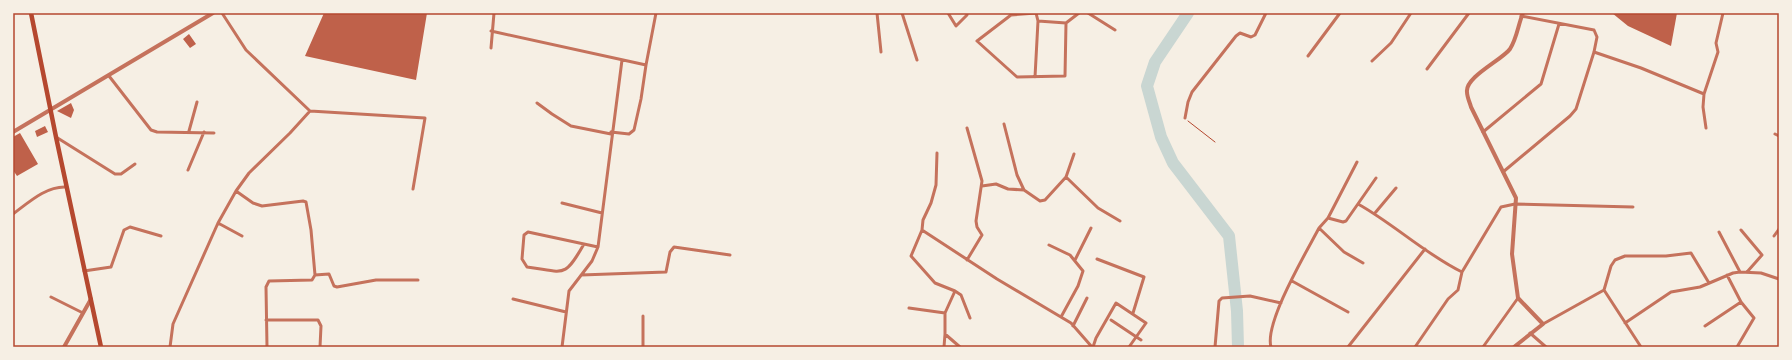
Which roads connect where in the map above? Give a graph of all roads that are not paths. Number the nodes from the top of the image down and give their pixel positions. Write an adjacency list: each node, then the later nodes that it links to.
1 (31, 13): 38 (main road)
2 (213, 13): 33 (street)
3 (222, 13): 39 (street)
4 (494, 13): 23 (street)
5 (656, 13): 31 (street)
6 (877, 13): 25 (street)
7 (902, 13): 29 (street)
8 (948, 13): 9 (street)
9 (967, 13)
10 (1036, 13): 19 (street); 34 (street)
11 (1079, 13): 20 (street)
12 (1088, 13): 22 (street)
13 (1266, 13): 40 (street)
14 (1340, 13): 27 (street)
15 (1411, 13): 30 (street)
16 (1469, 13): 32 (street)
17 (1723, 13): 35 (street)
18 (1522, 15): 21 (street); 47 (street)
19 (1038, 22): 20 (street); 34 (street)
20 (1066, 23): 34 (street)
21 (1559, 24): 26 (street); 47 (street)
22 (1115, 30)
23 (491, 31): 24 (street); 28 (street)
24 (491, 48)
25 (881, 52)
26 (1594, 52): 35 (street); 58 (street)
27 (1308, 56)
28 (622, 60): 31 (street); 49 (street)
29 (917, 60)
30 (1372, 62)
31 (646, 65): 49 (street)
32 (1427, 69)
33 (109, 76): 38 (street); 44 (street)
34 (1035, 77)
35 (1704, 94): 43 (street)
36 (197, 102): 44 (street)
37 (538, 103): 49 (street)
38 (50, 110): 45 (street); 52 (main road)
39 (310, 111): 64 (street); 66 (street)
40 (1185, 118)
41 (1004, 124): 65 (street)
42 (967, 128): 61 (street)
43 (1706, 128)
44 (189, 131): 46 (street)
45 (13, 132)
46 (204, 132): 48 (street); 57 (street)
47 (1483, 132): 58 (street)
48 (214, 133)
49 (611, 133): 71 (street)
50 (1775, 134): 51 (street)
51 (1779, 136)
52 (56, 137): 56 (street); 62 (main road)
53 (937, 153): 80 (street)
54 (1074, 154): 59 (street)
55 (1357, 162): 74 (street)
56 (135, 164)
57 (188, 170)
58 (1503, 172): 69 (street)
59 (1066, 177): 65 (street); 75 (street)
60 (1376, 178): 68 (street)
61 (982, 186): 65 (street); 92 (street)
62 (66, 187): 72 (street); 95 (main road)
63 (1396, 188): 73 (street)
64 (413, 190)
65 (1024, 190)
66 (236, 191): 76 (street); 99 (street)
67 (562, 203): 71 (street)
68 (1358, 204): 73 (street); 74 (street)
69 (1516, 204): 70 (street); 96 (street); 110 (street)
70 (1633, 207)
71 (602, 213): 88 (street)
72 (13, 214)
73 (1375, 214): 89 (street)
74 (1328, 218): 78 (street)
75 (1120, 221)
76 (218, 224): 84 (street); 136 (street)
77 (1091, 228): 93 (street)
78 (1319, 228): 94 (street); 104 (street)
79 (1779, 229): 85 (street)
80 (922, 230): 92 (street); 107 (street)
81 (1741, 230): 98 (street)
82 (1719, 232): 97 (street)
83 (161, 236): 95 (street)
84 (242, 236)
85 (1774, 236)
86 (584, 244): 86 (street); 88 (street)
87 (1050, 245): 93 (street)
88 (598, 247): 100 (street)
89 (1425, 249): 96 (street); 147 (street)
90 (730, 254): 100 (street)
91 (1097, 259): 120 (street)
92 (967, 260): 122 (street)
93 (1075, 260): 122 (street)
94 (1363, 263)
95 (84, 271): 111 (main road)
96 (1462, 272): 148 (street)
97 (1740, 272): 98 (street); 101 (street)
98 (1747, 272): 102 (street)
99 (315, 275): 103 (street); 124 (street)
100 (581, 275): 116 (street)
101 (1727, 275): 105 (street); 113 (street)
102 (1779, 278)
103 (418, 280)
104 (1292, 280): 114 (street); 117 (street)
105 (1709, 283): 106 (street); 126 (street)
106 (1604, 290): 126 (street); 127 (street)
107 (955, 291): 119 (street); 123 (street)
108 (50, 297): 118 (street)
109 (1087, 298): 128 (street)
110 (1518, 298): 127 (street); 149 (street)
111 (90, 299): 118 (street); 135 (main road)
112 (513, 299): 116 (street)
113 (1741, 302): 129 (street); 153 (street)
114 (1281, 303): 145 (street); 146 (street)
115 (909, 308): 119 (street)
116 (566, 312): 139 (street)
117 (1348, 312)
118 (83, 313): 134 (street)
119 (946, 313): 131 (street)
120 (1133, 313): 132 (street); 143 (street)
121 (643, 316): 140 (street)
122 (1061, 317): 128 (street)
123 (970, 318)
124 (266, 320): 137 (street); 138 (street)
125 (1111, 320): 132 (street)
126 (1625, 323): 152 (street)
127 (1543, 324): 130 (street)
128 (1074, 326): 143 (street)
129 (1705, 326)
130 (1530, 333): 150 (street); 151 (street)
131 (945, 334): 141 (street); 142 (street)
132 (1136, 337): 133 (street); 144 (street)
133 (1141, 340)
134 (64, 347)
135 (101, 347)
136 (170, 347)
137 (267, 347)
138 (320, 347)
139 (562, 347)
140 (643, 347)
141 (944, 347)
142 (960, 347)
143 (1093, 347)
144 (1129, 347)
145 (1215, 347)
146 (1271, 347)
147 (1348, 347)
148 (1415, 347)
149 (1482, 347)
150 (1514, 347)
151 (1546, 347)
152 (1641, 347)
153 (1737, 347)

